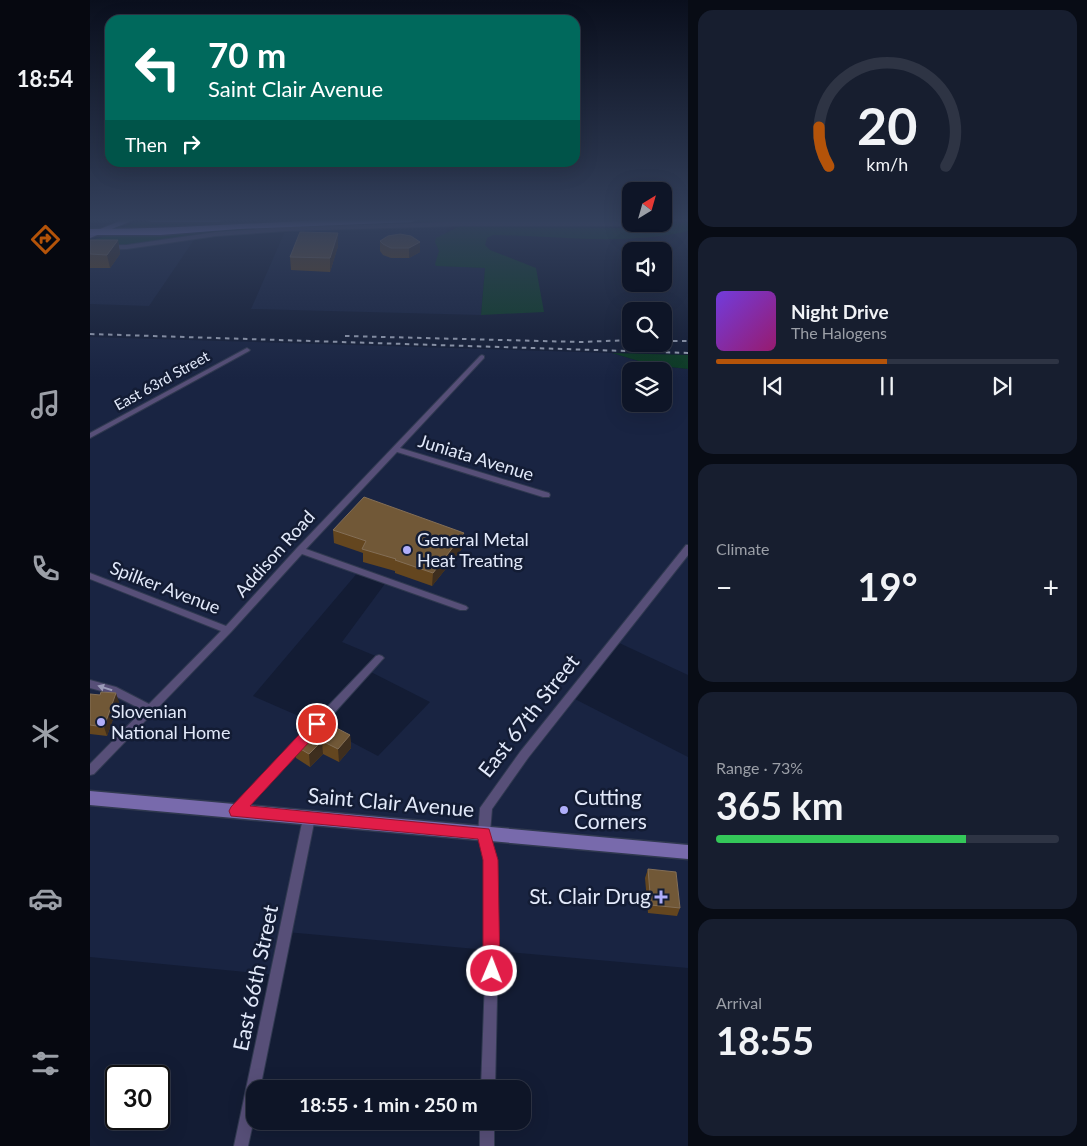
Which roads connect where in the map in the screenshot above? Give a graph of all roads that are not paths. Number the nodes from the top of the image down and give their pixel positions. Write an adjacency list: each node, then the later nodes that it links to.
1 (247, 350): 3 (street, East 63rd Street)
2 (482, 357): 4 (street, Addison Road)
3 (90, 436)
4 (396, 449): 5 (street, Juniata Avenue); 7 (street, Addison Road)
5 (546, 495)
6 (688, 547): 18 (street, East 67th Street)
7 (300, 550): 9 (street); 10 (street, Addison Road)
8 (90, 576): 10 (street, Spilker Avenue)
9 (463, 608)
10 (228, 630): 13 (street, Addison Road)
11 (379, 658): 16 (street)
12 (90, 684): 13 (street, one-way to 12)
13 (151, 710): 14 (street, Addison Road)
14 (90, 771)
15 (90, 798): 16 (main road, Saint Clair Avenue)
16 (237, 811): 17 (main road, Saint Clair Avenue)
17 (309, 818): 18 (main road, Saint Clair Avenue); 22 (street, East 66th Street)
18 (484, 834): 19 (main road, Saint Clair Avenue); 20 (street, East 67th Street)
19 (688, 852)
20 (488, 1080)
21 (487, 1130): 23 (street)
22 (241, 1146)
23 (487, 1146)

